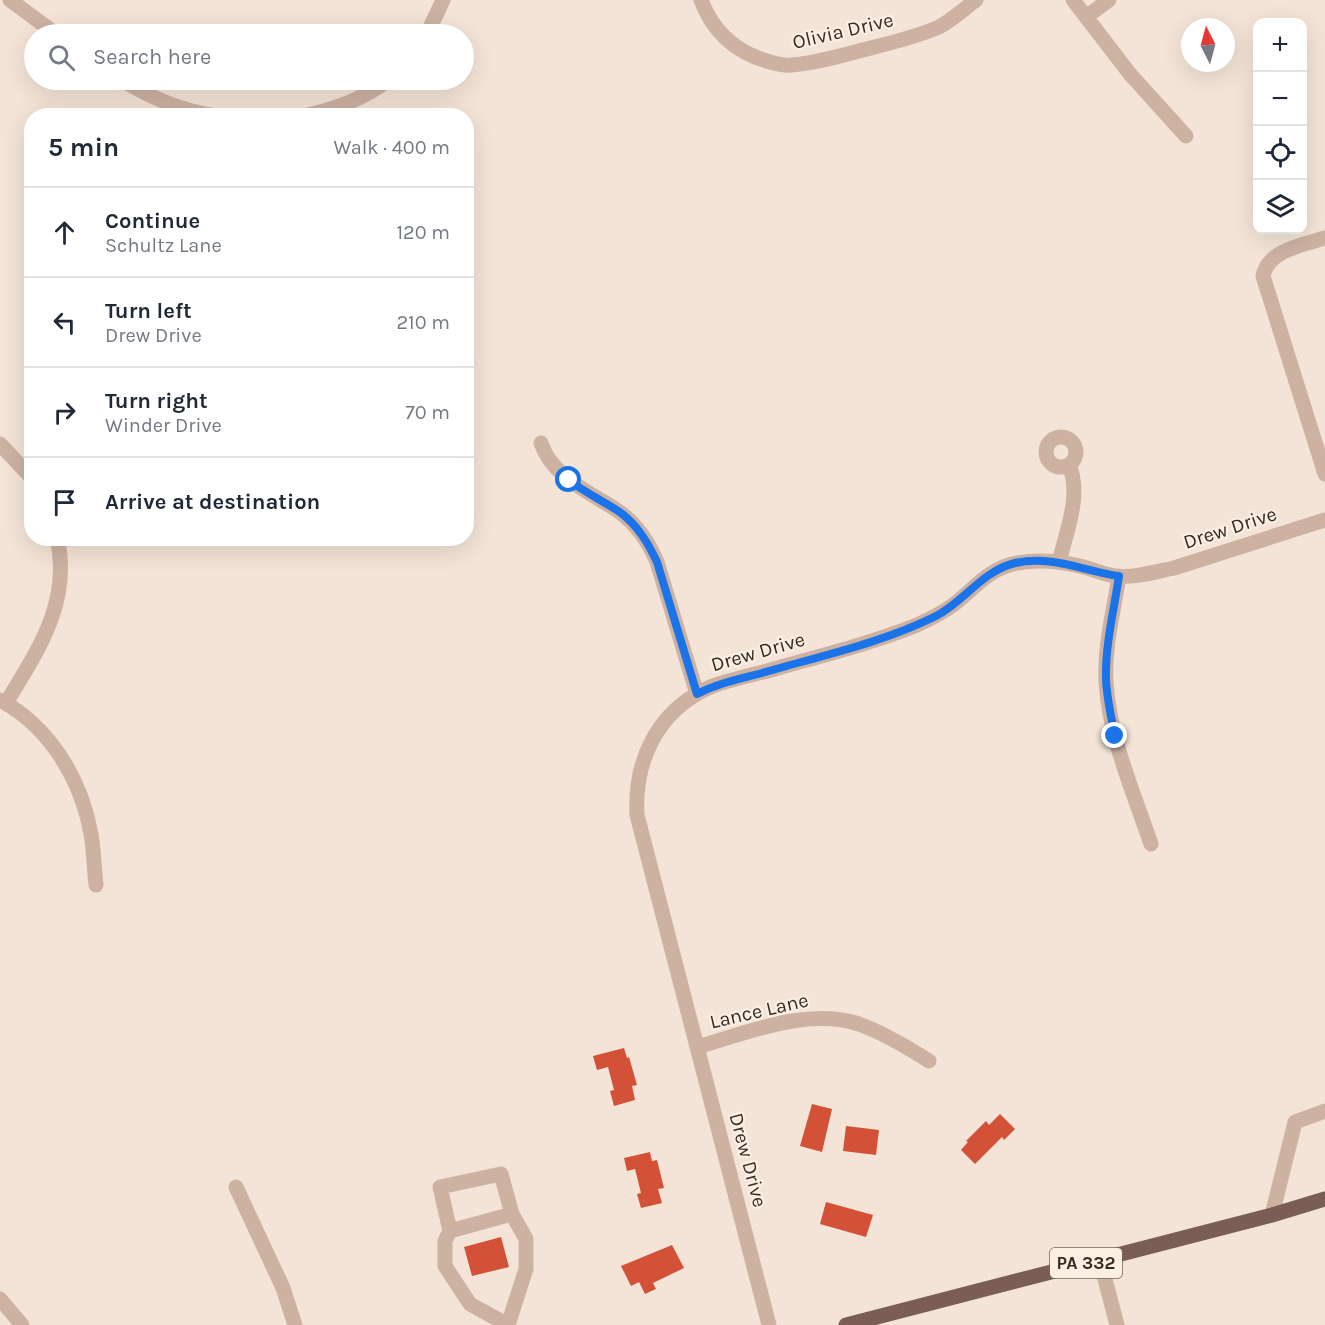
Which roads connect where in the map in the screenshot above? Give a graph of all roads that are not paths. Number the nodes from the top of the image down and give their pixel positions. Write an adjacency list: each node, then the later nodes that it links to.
1 (10, 0): 8 (street)
2 (443, 0): 9 (street)
3 (701, 0): 4 (street, Olivia Drive)
4 (976, 0)
5 (1073, 0): 7 (street)
6 (1109, 0): 7 (street)
7 (1086, 17): 14 (street)
8 (42, 24)
9 (432, 24)
10 (141, 90): 12 (street)
11 (373, 90): 13 (street)
12 (181, 108)
13 (336, 108)
14 (1186, 136)
15 (1325, 238): 20 (street)
16 (0, 444): 19 (street)
17 (541, 444): 25 (street)
18 (1069, 465): 23 (street)
19 (24, 470)
20 (1325, 474)
21 (1325, 520): 24 (street, Drew Drive)
22 (58, 546): 26 (street)
23 (1059, 562): 24 (street, Drew Drive); 25 (street, Drew Drive)
24 (1119, 576): 27 (street)
25 (697, 694): 29 (street, Drew Drive)
26 (3, 701): 28 (street)
27 (1150, 844)
28 (96, 885)
29 (697, 1047): 30 (street, Lance Lane); 42 (street, Drew Drive)
30 (929, 1060)
31 (1325, 1111): 35 (street)
32 (236, 1187): 40 (street)
33 (1325, 1199): 35 (main road, PA 332)
34 (512, 1214): 36 (street); 36 (street); 41 (street)
35 (1272, 1215): 37 (main road, PA 332)
36 (450, 1231): 41 (street)
37 (1100, 1260): 43 (main road, PA 332); 44 (street)
38 (0, 1299): 39 (street)
39 (22, 1325)
40 (295, 1325)
41 (508, 1325)
42 (769, 1325)
43 (846, 1325)
44 (1118, 1325)

